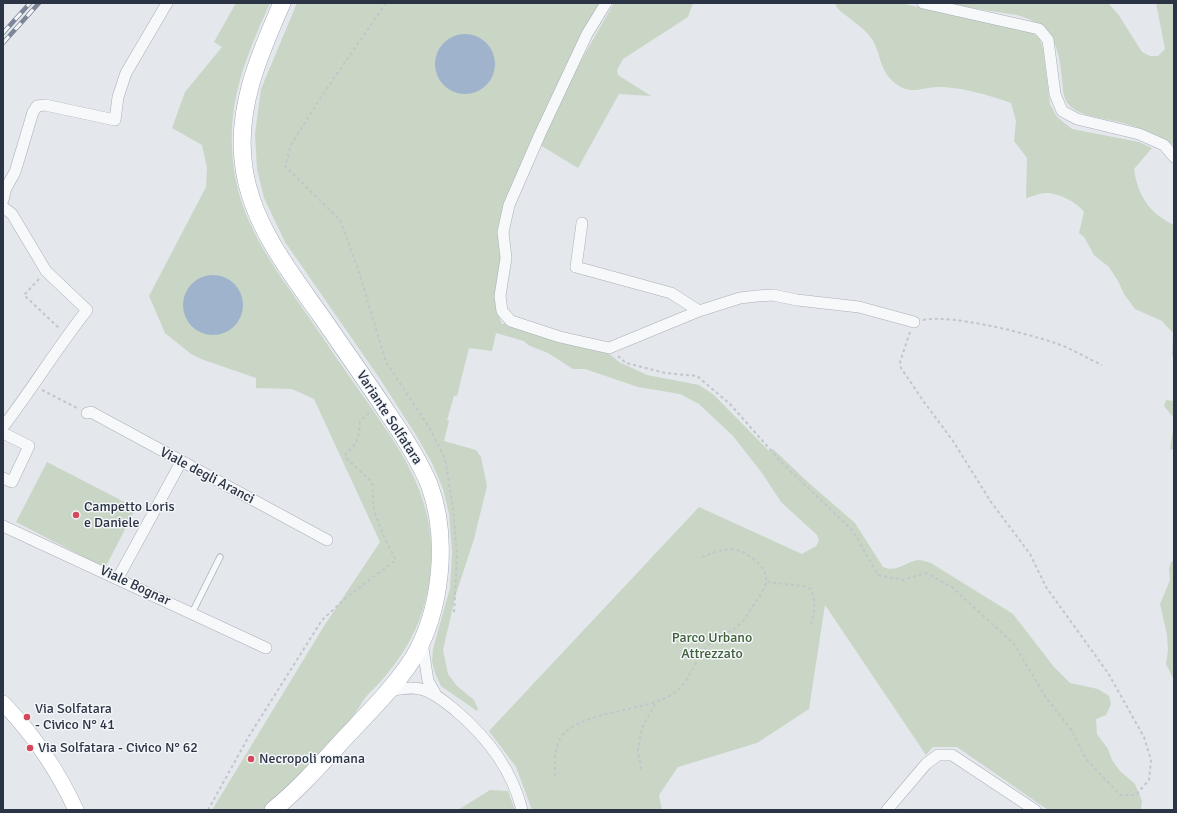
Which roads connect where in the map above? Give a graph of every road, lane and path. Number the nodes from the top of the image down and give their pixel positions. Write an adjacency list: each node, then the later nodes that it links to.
1 (167, 3): 7 (street)
2 (282, 3): 33 (main road, Variante Solfatara)
3 (386, 3): 31 (path)
4 (606, 3): 15 (street)
5 (923, 3): 6 (street)
6 (1174, 157)
7 (4, 187): 8 (street)
8 (3, 200)
9 (3, 208): 11 (street)
10 (582, 223): 12 (street)
11 (46, 271): 14 (street); 14 (path)
12 (699, 311): 13 (street); 15 (street)
13 (914, 322): 15 (path); 16 (path)
14 (67, 336): 17 (street)
15 (610, 348)
16 (1102, 366)
17 (34, 386): 19 (path); 20 (street)
18 (374, 409): 43 (path)
19 (87, 413): 22 (street, Viale degli Aranci)
20 (3, 427)
21 (3, 432): 23 (street)
22 (181, 462): 25 (street, Viale degli Aranci); 28 (street)
23 (3, 478)
24 (3, 526): 28 (street, Viale Bognar)
25 (327, 540)
26 (220, 557): 30 (lane)
27 (702, 557): 29 (path)
28 (118, 578): 30 (street, Viale Bognar)
29 (767, 582): 32 (path); 38 (path)
30 (192, 613): 34 (street, Viale Bognar)
31 (454, 613)
32 (810, 628)
33 (422, 641): 35 (main road, Variante Solfatara); 36 (street)
34 (266, 648)
35 (405, 669): 36 (street); 37 (main road, Variante Solfatara)
36 (425, 685): 37 (street); 45 (street)
37 (388, 691): 44 (main road, Variante Solfatara)
38 (656, 702): 40 (path); 41 (path)
39 (3, 703): 42 (main road)
40 (641, 769)
41 (555, 776)
42 (76, 810)
43 (208, 810)
44 (273, 810)
45 (522, 810)
46 (888, 810): 47 (street)
47 (1035, 810)

